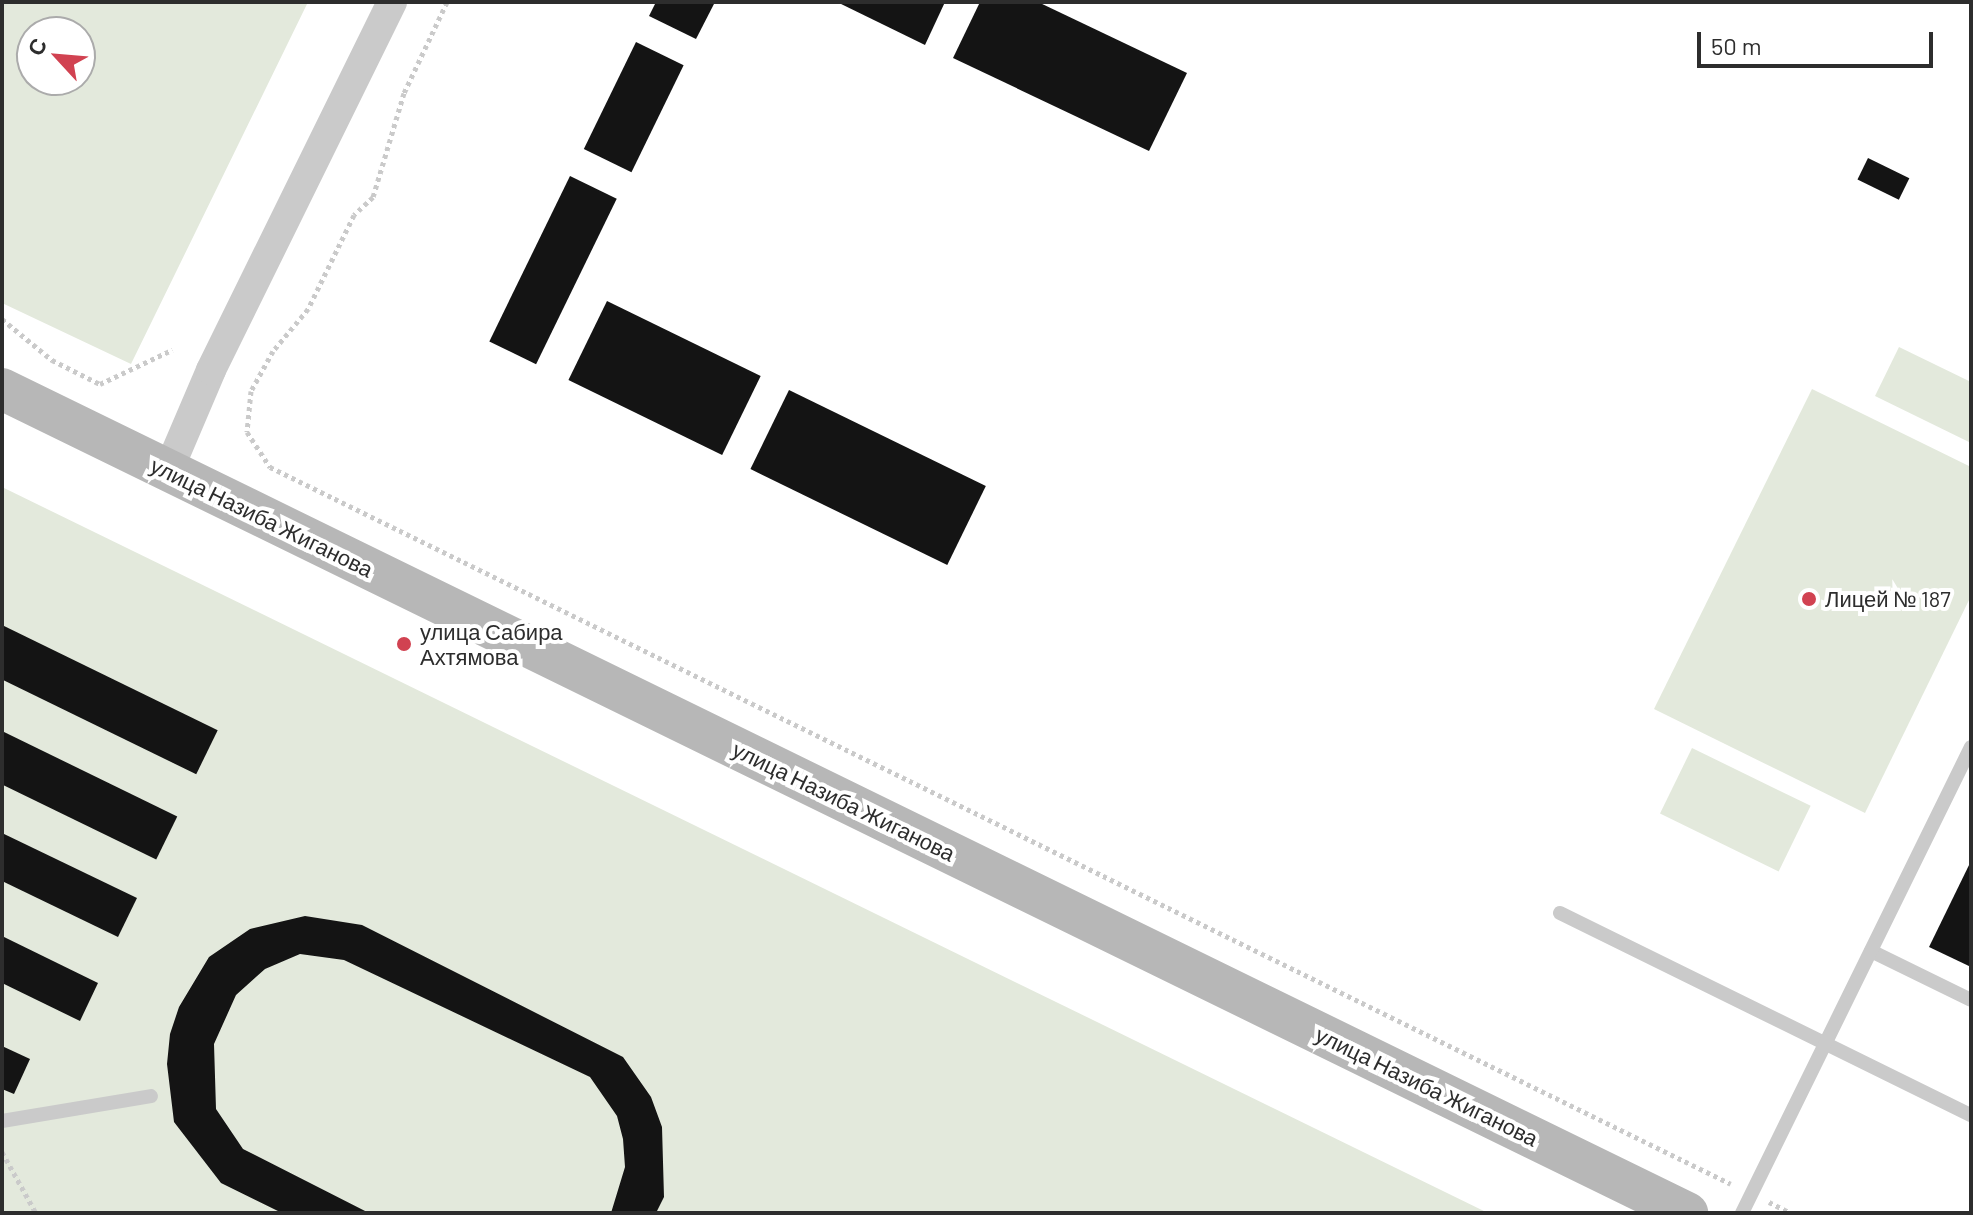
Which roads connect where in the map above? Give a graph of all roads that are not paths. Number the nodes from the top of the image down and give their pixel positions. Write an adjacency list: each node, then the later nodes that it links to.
1 (392, 2): 3 (street)
2 (2, 389): 3 (street, улица Назиба Жиганова)
3 (168, 471): 12 (street, улица Назиба Жиганова)
4 (1971, 747): 6 (lane)
5 (1560, 913): 8 (lane)
6 (1871, 951): 7 (lane); 8 (lane)
7 (1971, 1000)
8 (1825, 1044): 10 (lane); 13 (lane)
9 (151, 1096): 11 (lane)
10 (1971, 1115)
11 (2, 1121)
12 (1687, 1213)
13 (1742, 1213)

